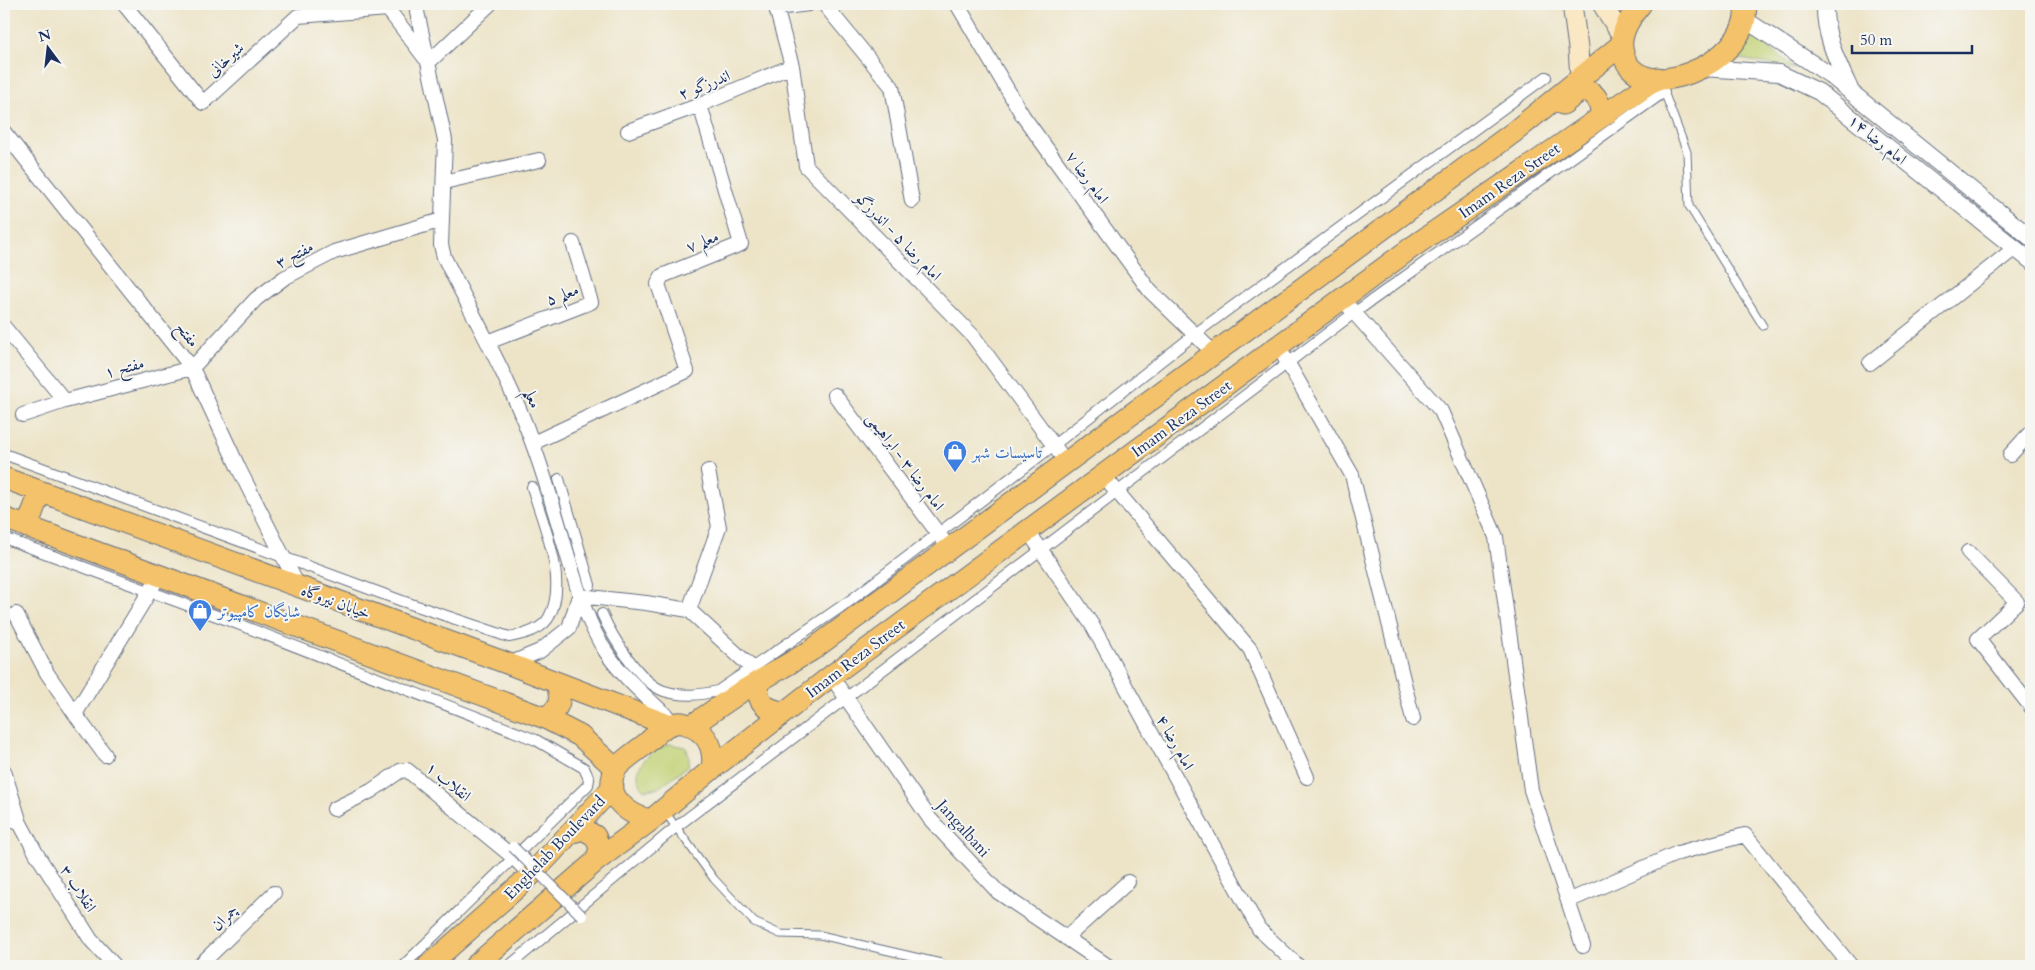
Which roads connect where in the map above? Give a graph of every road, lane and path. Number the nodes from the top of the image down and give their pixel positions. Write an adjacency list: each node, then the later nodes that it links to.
1 (124, 4): 11 (street, شیرخانی)
2 (418, 4): 15 (street, معلم)
3 (490, 4): 15 (street)
4 (808, 4): 12 (street)
5 (824, 4): 29 (street)
6 (957, 4): 38 (street, امام رضا ۷)
7 (1572, 4): 19 (main road)
8 (1602, 4): 14 (main road)
9 (1641, 4): 14 (main road)
10 (1825, 4): 21 (street)
11 (386, 6): 15 (street)
12 (776, 6): 16 (street, امام رضا ۵ - اندرزگو)
13 (1747, 9): 17 (main road); 21 (street, امام رضا ۱۴)
14 (1622, 41): 19 (main road, Imam Reza Street); 20 (main road)
15 (428, 63): 28 (street, معلم)
16 (792, 66): 22 (street, اندرزگو ۲); 49 (street, امام رضا ۵ - اندرزگو)
17 (1702, 68): 20 (main road); 33 (street, امام رضا ۱۴)
18 (1546, 76): 38 (street)
19 (1580, 79): 26 (main road, Imam Reza Street)
20 (1661, 85): 23 (main road, Imam Reza Street); 35 (street); 36 (lane)
21 (1852, 93): 31 (street, امام رضا ۱۴)
22 (700, 105): 24 (street, اندرزگو ۲); 48 (street, معلم ۷)
23 (1601, 116): 26 (main road); 35 (main road, Imam Reza Street)
24 (628, 131)
25 (4, 132): 43 (street, مفتح)
26 (1514, 132): 40 (main road, Imam Reza Street)
27 (539, 160): 28 (street)
28 (444, 182): 30 (street, معلم)
29 (912, 201)
30 (442, 220): 39 (street, معلم); 43 (street, مفتح ۳)
31 (2031, 238)
32 (573, 243): 39 (street, معلم ۵)
33 (2015, 248): 34 (street, امام رضا ۱۴); 42 (street)
34 (2031, 261)
35 (1348, 306): 41 (main road, Imam Reza Street); 102 (street)
36 (1763, 326)
37 (4, 327): 45 (street)
38 (1194, 334): 40 (street, امام رضا ۷); 49 (street)
39 (488, 342): 48 (street, معلم)
40 (1214, 353): 52 (main road, Imam Reza Street)
41 (1283, 355): 54 (main road, Imam Reza Street); 59 (street); 84 (street)
42 (1870, 363)
43 (192, 368): 45 (street, مفتح ۱); 67 (street, مفتح)
44 (835, 395): 64 (street, امام رضا ۳ - ابراهیمی)
45 (64, 401): 46 (street, مفتح ۱)
46 (23, 415)
47 (2031, 432): 51 (street)
48 (533, 442): 71 (street, معلم)
49 (1054, 445): 52 (street, امام رضا ۵ - اندرزگو); 64 (street)
50 (4, 454): 67 (street)
51 (2010, 454)
52 (1066, 462): 64 (main road, Imam Reza Street)
53 (708, 471): 72 (street)
54 (1103, 475): 59 (street); 62 (main road, Imam Reza Street)
55 (4, 478): 58 (main road, خیابان نیروگاه)
56 (559, 479): 69 (street)
57 (532, 487): 67 (street)
58 (40, 492): 61 (main road); 70 (main road, خیابان نیروگاه)
59 (1117, 492): 65 (street); 89 (street)
60 (4, 518): 61 (main road)
61 (28, 527): 68 (main road)
62 (1028, 531): 65 (street, امام رضا ۴); 77 (main road, Imam Reza Street)
63 (4, 538): 68 (street)
64 (943, 541): 76 (main road, Imam Reza Street)
65 (1041, 550): 79 (street); 114 (street, امام رضا ۴)
66 (1968, 552): 80 (street)
67 (284, 557): 70 (street, مفتح)
68 (155, 584): 82 (street); 83 (main road); 97 (street)
69 (590, 585)
70 (299, 588): 75 (main road, خیابان نیروگاه)
71 (579, 596): 72 (street); 75 (street); 85 (street, معلم)
72 (689, 610): 76 (street)
73 (16, 614): 82 (street)
74 (602, 614): 76 (street)
75 (509, 664): 78 (main road, خیابان نیروگاه)
76 (757, 676): 81 (main road); 85 (main road, Imam Reza Street)
77 (831, 676): 79 (street, Jangalbani); 81 (main road, Imam Reza Street)
78 (558, 684): 83 (main road); 85 (main road, خیابان نیروگاه)
79 (846, 698): 95 (street); 104 (street, Jangalbani)
80 (2031, 707)
81 (783, 712): 87 (main road, Imam Reza Street)
82 (75, 714): 86 (street)
83 (544, 718): 90 (main road)
84 (1414, 719)
85 (678, 725): 87 (main road); 90 (main road, Enghelab Boulevard)
86 (106, 755)
87 (712, 769): 92 (main road, Imam Reza Street)
88 (4, 771): 94 (street, انقلاب ۳)
89 (1307, 777)
90 (615, 778): 92 (main road); 96 (main road, Enghelab Boulevard)
91 (334, 809): 97 (street, انقلاب ۱)
92 (657, 815): 95 (lane); 98 (main road, Enghelab Boulevard)
93 (4, 818): 94 (street)
94 (20, 823): 107 (street, انقلاب ۳)
95 (676, 827): 106 (lane); 112 (street)
96 (570, 833): 98 (main road); 99 (main road, Enghelab Boulevard)
97 (513, 852): 99 (street, انقلاب ۱); 103 (street, bridge); 109 (street)
98 (596, 861): 111 (main road, Enghelab Boulevard)
99 (532, 874): 110 (main road, Enghelab Boulevard)
100 (1128, 882): 104 (street)
101 (274, 893): 108 (street, چمران)
102 (1568, 901): 105 (street); 115 (street)
103 (582, 916)
104 (1066, 938): 113 (street, Jangalbani)
105 (1583, 946)
106 (942, 963)
107 (115, 966)
108 (199, 966)
109 (403, 966)
110 (428, 966)
111 (475, 966)
112 (508, 966)
113 (1108, 966)
114 (1298, 966)
115 (1851, 966)

